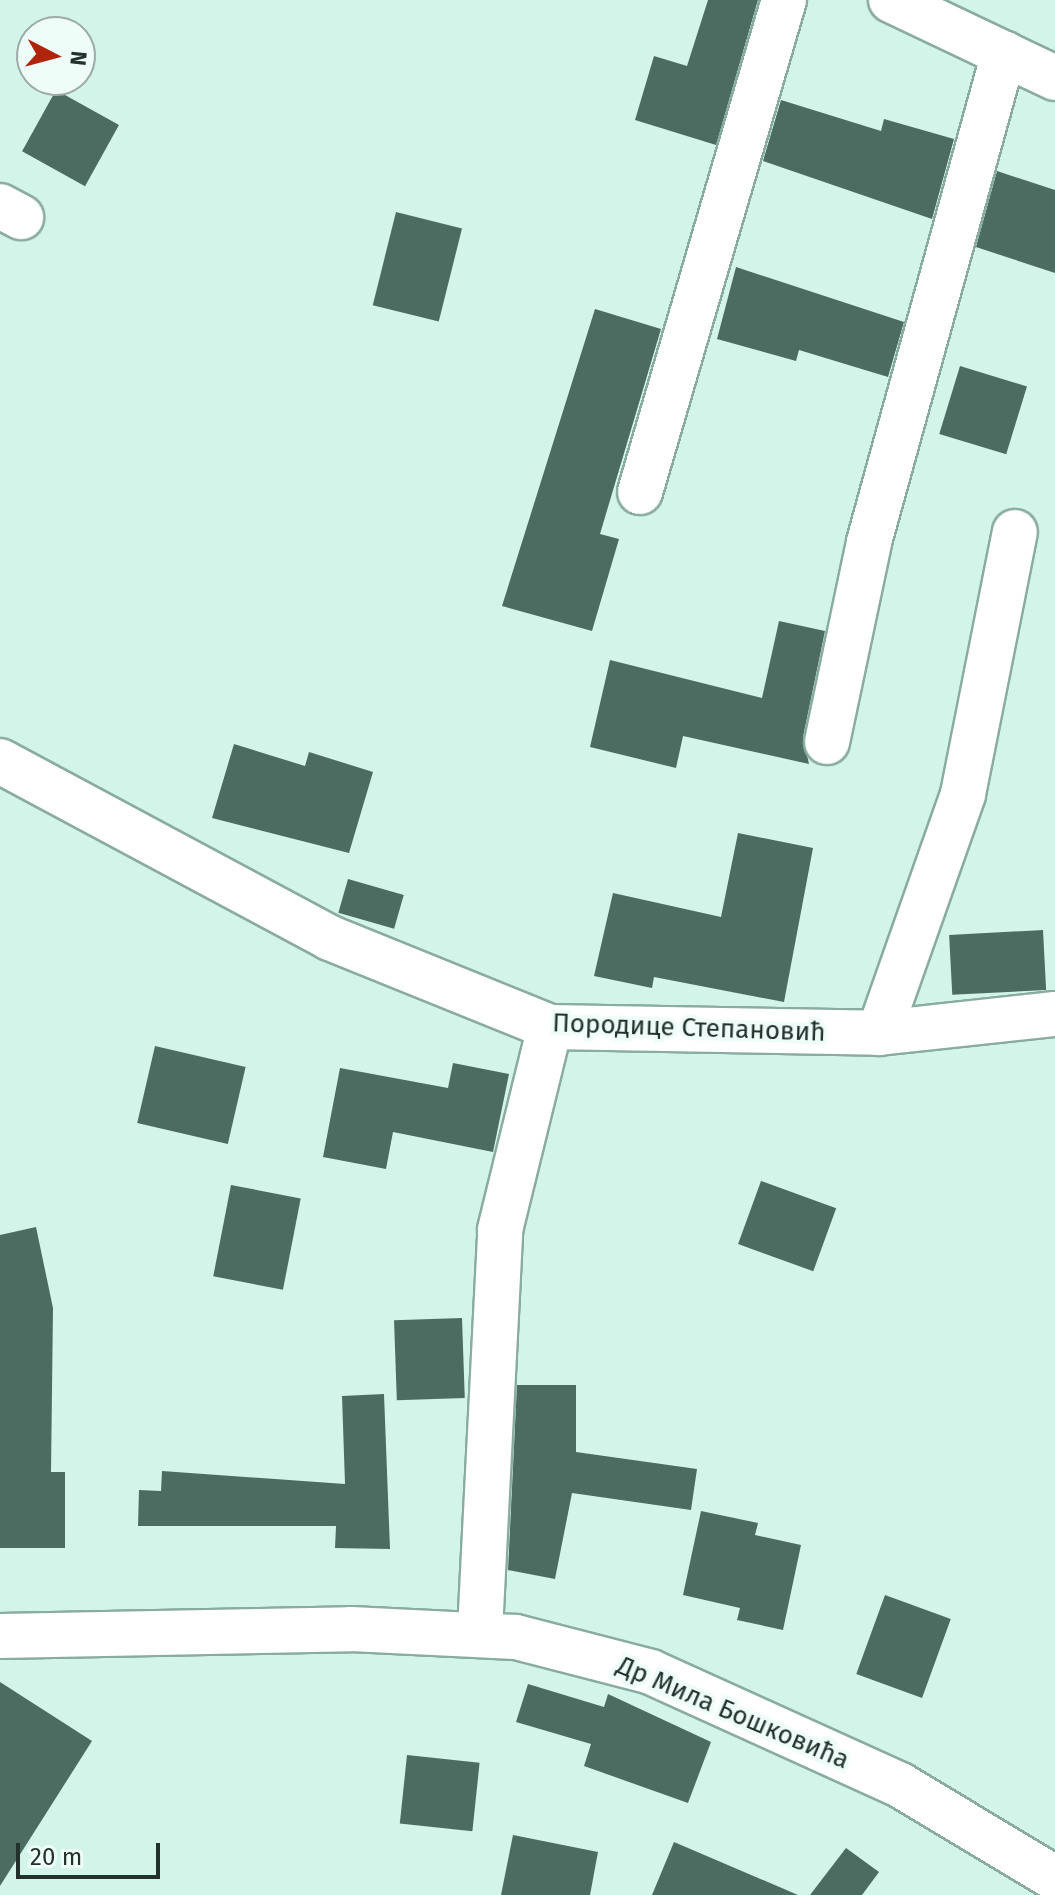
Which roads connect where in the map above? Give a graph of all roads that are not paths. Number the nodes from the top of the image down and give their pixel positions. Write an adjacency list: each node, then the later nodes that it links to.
1 (784, 0): 5 (street)
2 (891, 0): 3 (street)
3 (1004, 53): 4 (street); 7 (street)
4 (1055, 78)
5 (640, 492)
6 (1015, 532): 11 (street)
7 (827, 742)
8 (0, 761): 10 (street, Породице Степановић)
9 (1055, 1014): 11 (street, Породице Степановић)
10 (550, 1027): 11 (street, Породице Степановић); 12 (street)
11 (879, 1033)
12 (480, 1631): 13 (street, Др Мила Бошковића); 14 (street, Др Мила Бошковића)
13 (0, 1636)
14 (1055, 1878)

